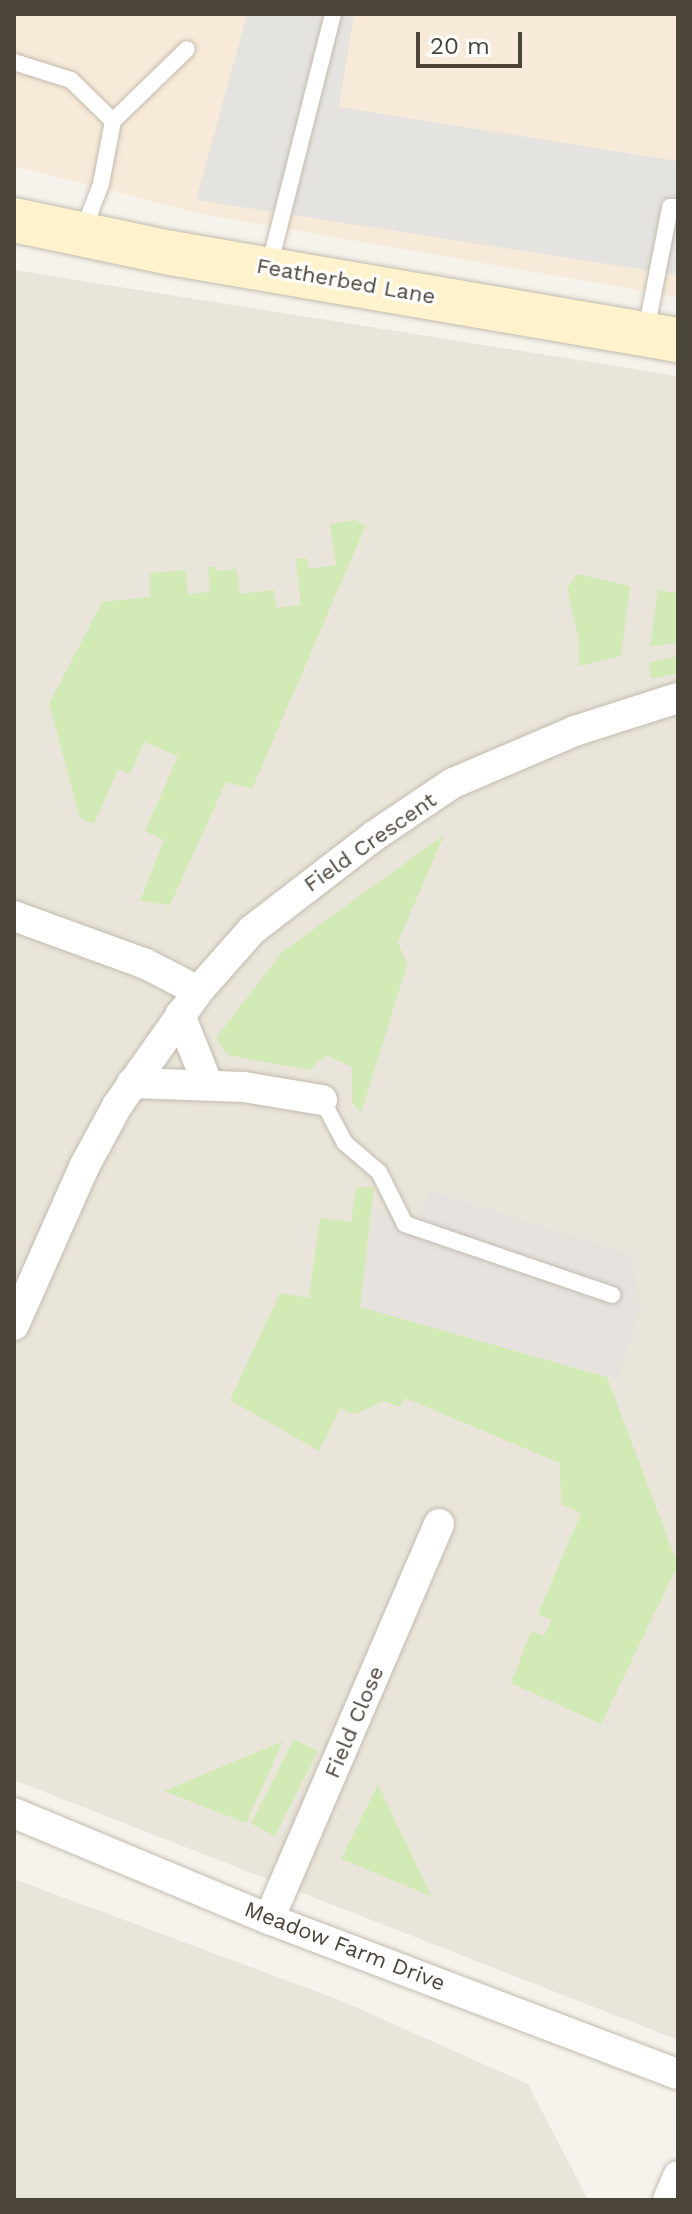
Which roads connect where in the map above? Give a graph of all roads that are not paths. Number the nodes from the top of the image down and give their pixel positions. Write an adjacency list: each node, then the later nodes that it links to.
1 (333, 14): 8 (lane)
2 (187, 49): 4 (lane)
3 (14, 62): 4 (lane)
4 (113, 121): 7 (lane)
5 (678, 207): 9 (lane)
6 (14, 220): 7 (street, Featherbed Lane)
7 (83, 232): 8 (street, Featherbed Lane)
8 (269, 267): 9 (street, Featherbed Lane)
9 (662, 337)
10 (678, 698): 12 (street, Field Crescent)
11 (14, 916): 12 (street)
12 (198, 991): 13 (street, Field Crescent)
13 (180, 1015): 14 (street, Field Crescent); 15 (street)
14 (132, 1083): 15 (street); 18 (street, Field Crescent)
15 (208, 1085): 16 (street)
16 (322, 1100): 17 (lane)
17 (612, 1295)
18 (14, 1325)
19 (439, 1524): 21 (street, Field Close)
20 (14, 1813): 21 (street, Meadow Farm Drive)
21 (269, 1919): 22 (street, Meadow Farm Drive)
22 (678, 2074)
23 (678, 2176): 24 (street)
24 (668, 2200)

